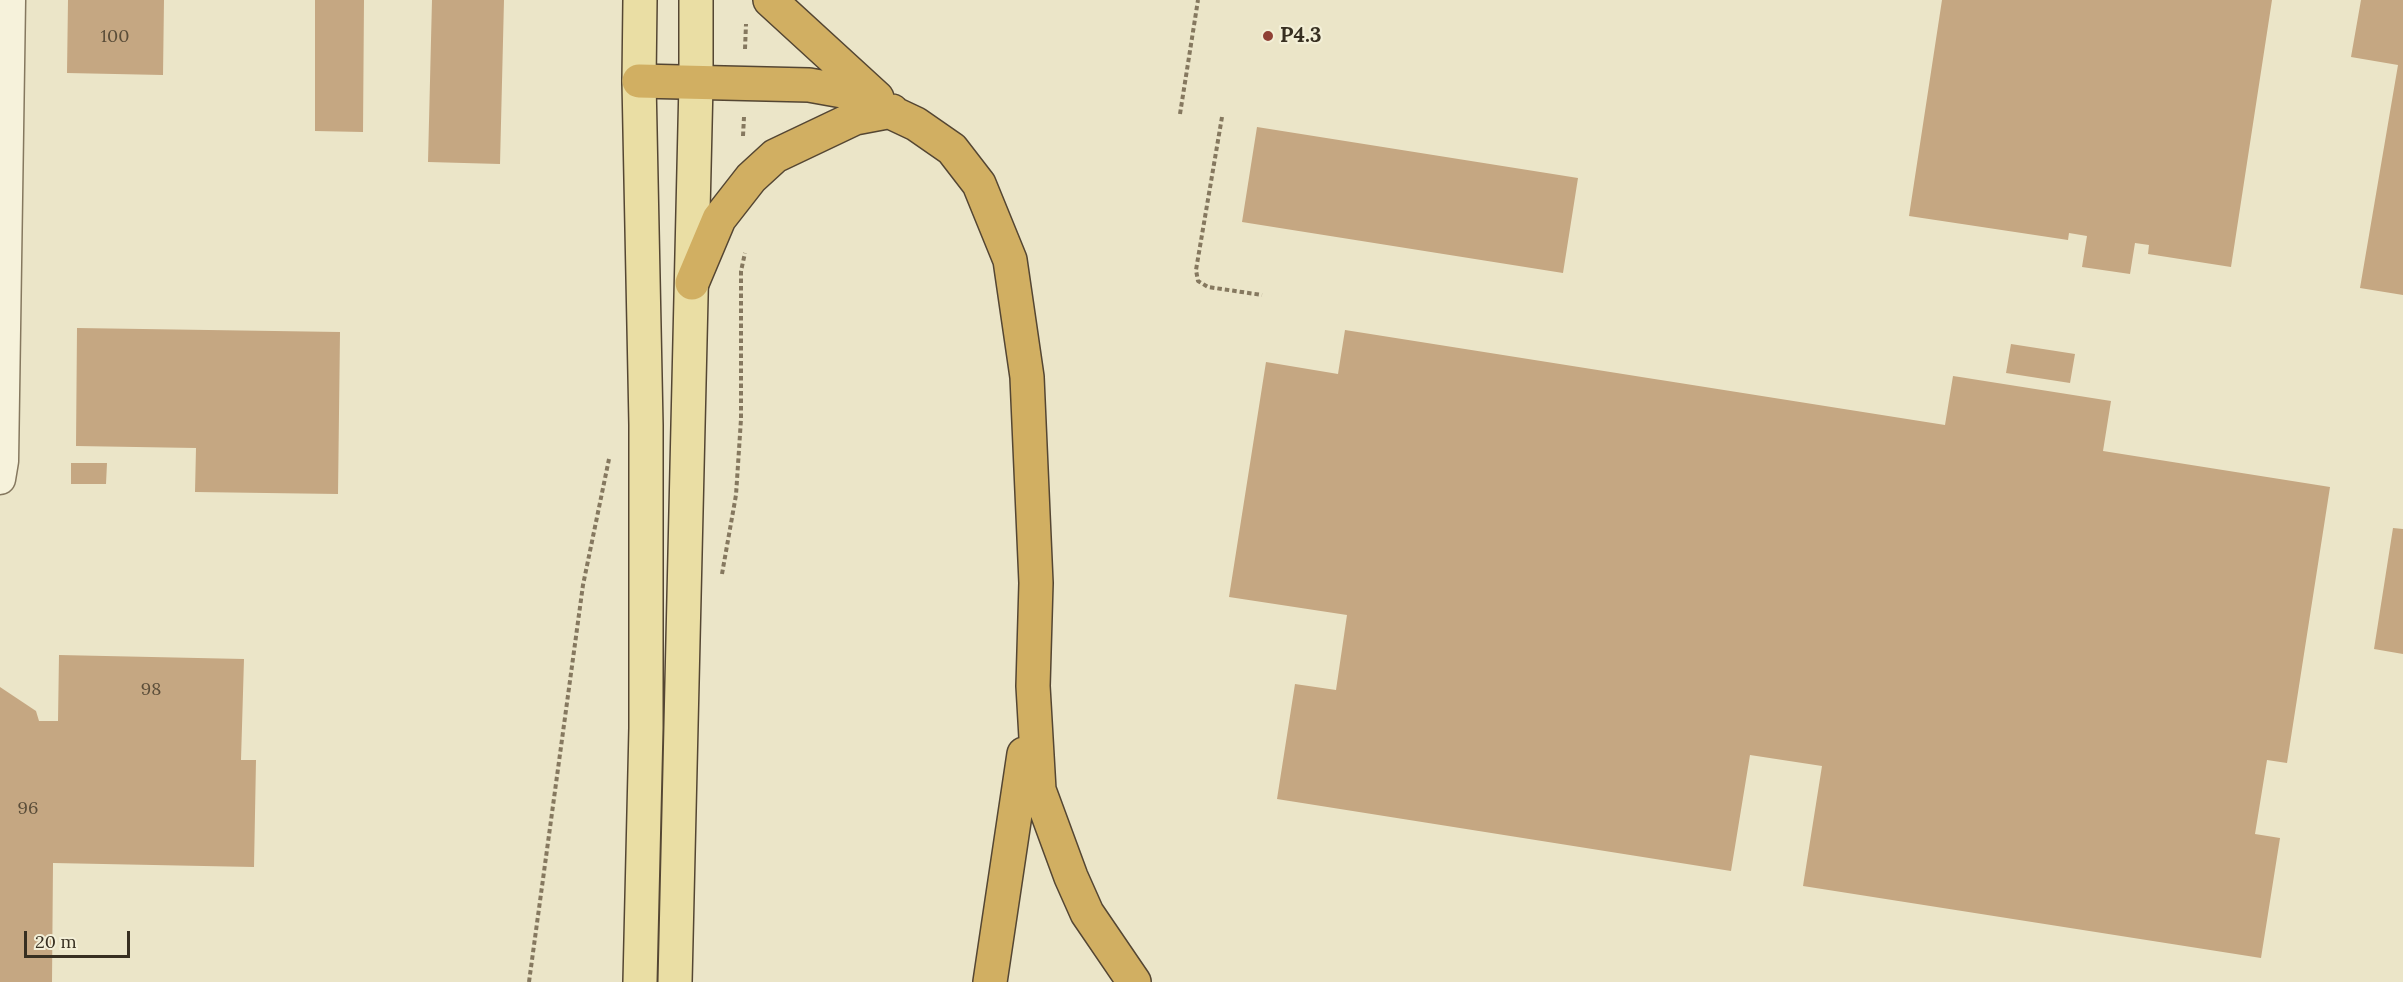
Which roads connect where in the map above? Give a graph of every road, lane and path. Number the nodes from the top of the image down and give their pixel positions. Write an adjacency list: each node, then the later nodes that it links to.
1 (10, 0): 17 (street)
2 (640, 0): 6 (main road)
3 (696, 0): 7 (main road)
4 (1198, 0): 10 (path)
5 (758, 6): 8 (path); 9 (highway)
6 (639, 81): 7 (highway); 21 (main road)
7 (696, 82): 8 (highway); 14 (main road)
8 (744, 84): 9 (highway); 12 (path)
9 (892, 111): 12 (highway); 19 (highway)
10 (1180, 114)
11 (1222, 117): 15 (path)
12 (751, 178): 14 (highway)
13 (745, 251): 18 (path)
14 (692, 283): 22 (main road)
15 (1262, 295)
16 (610, 454): 20 (path)
17 (0, 479)
18 (721, 579)
19 (1033, 686): 23 (highway); 24 (highway)
20 (530, 982)
21 (640, 982)
22 (675, 982)
23 (990, 982)
24 (1134, 982)

